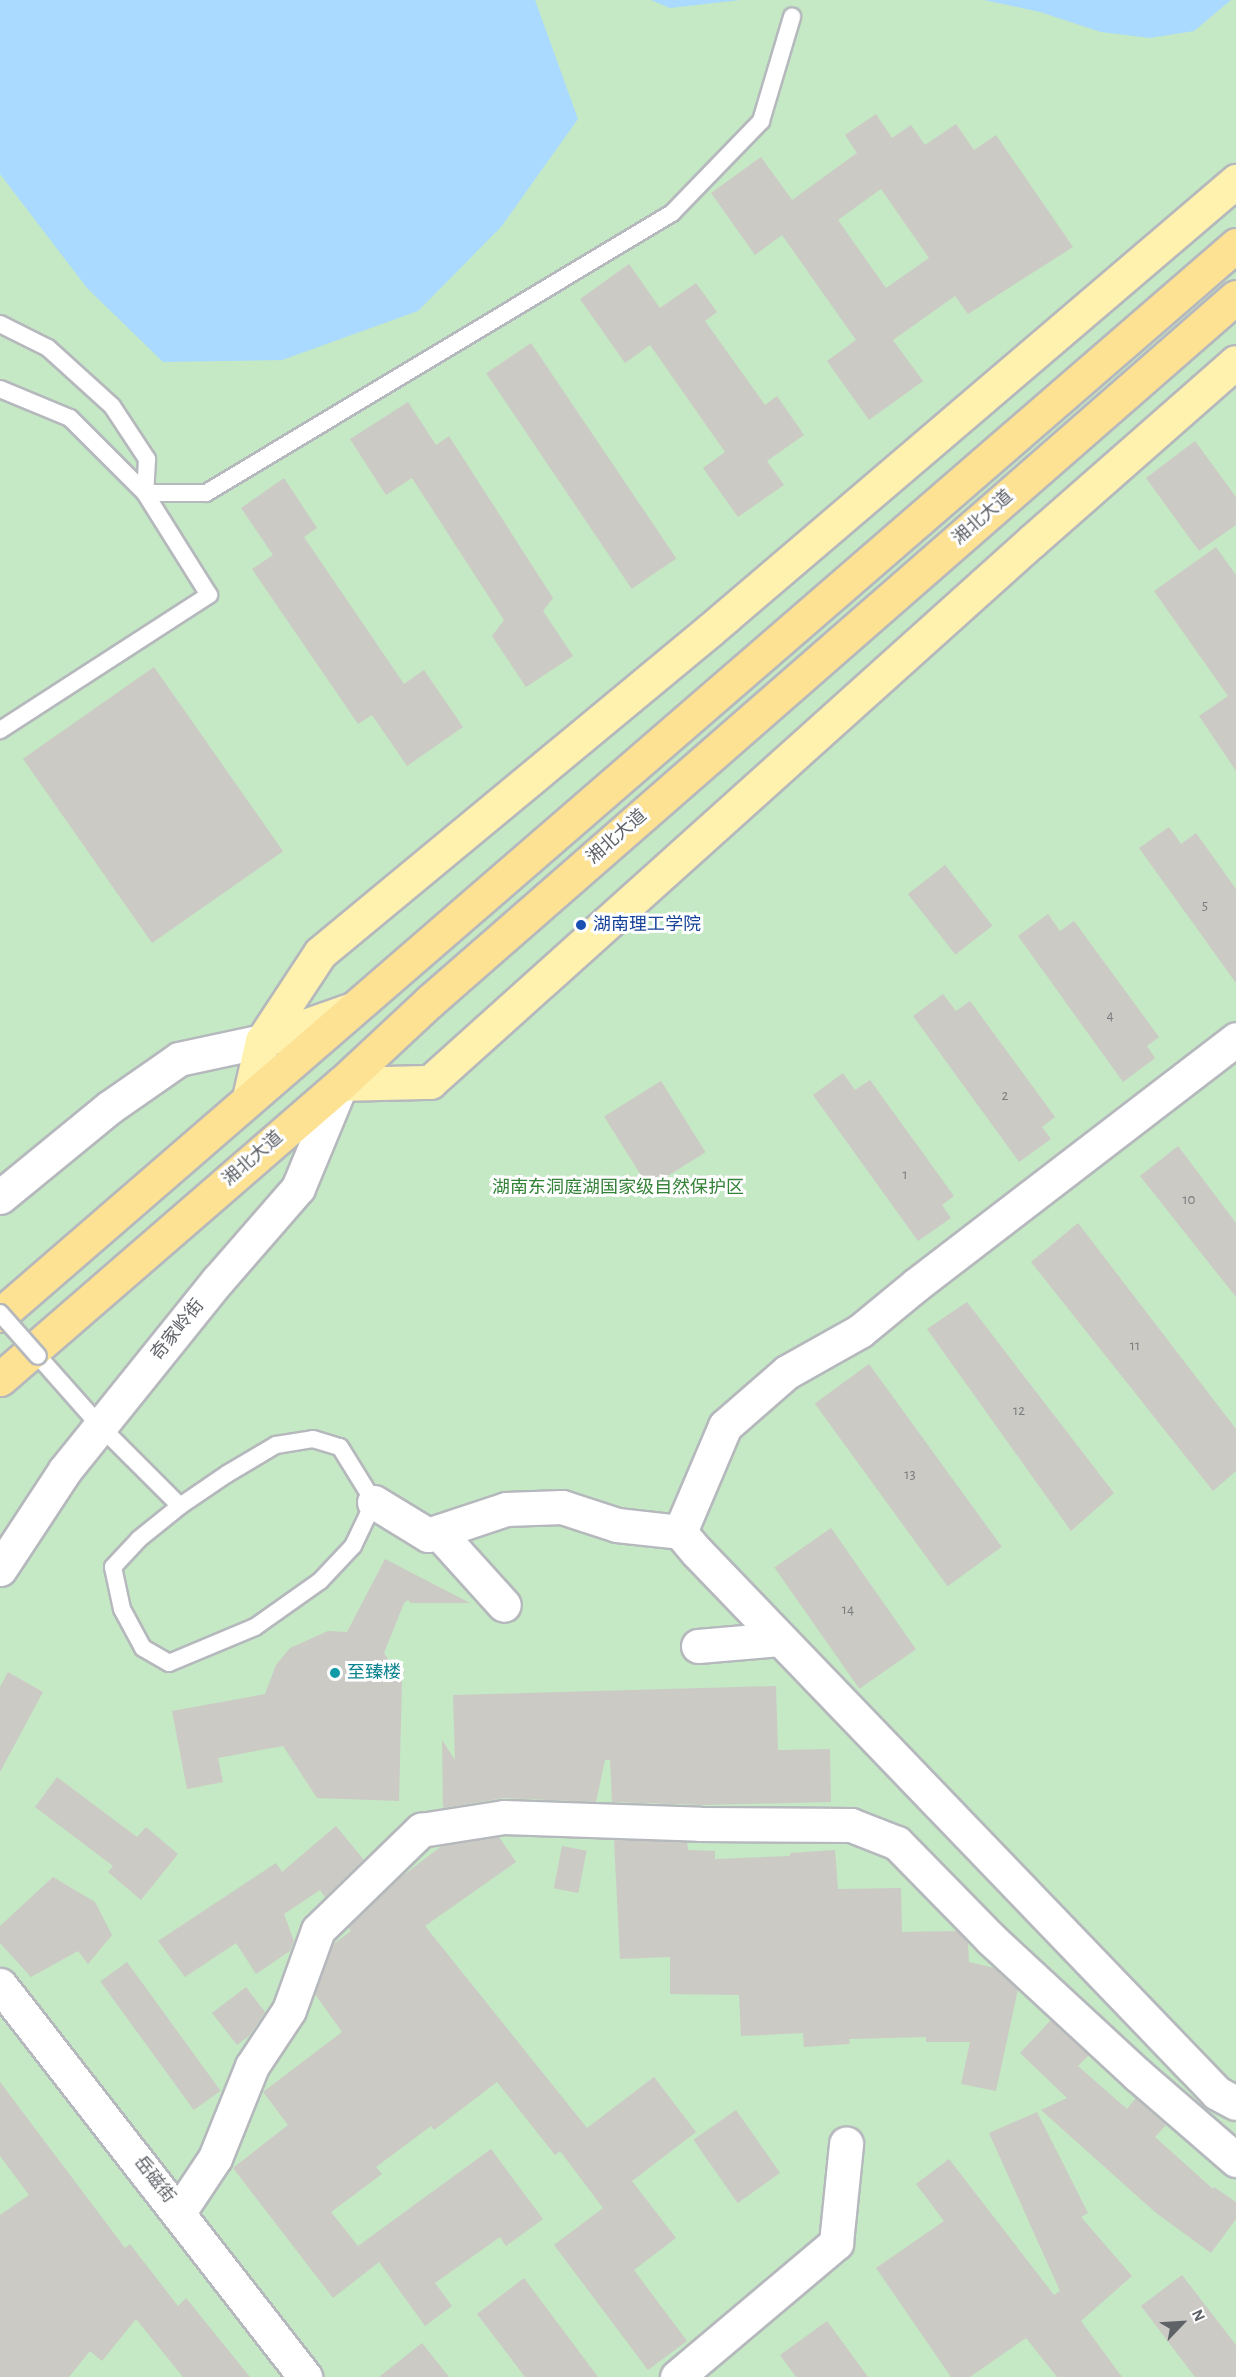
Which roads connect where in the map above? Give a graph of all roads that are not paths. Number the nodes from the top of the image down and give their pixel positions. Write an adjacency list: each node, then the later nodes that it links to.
1 (792, 17): 8 (lane)
2 (1236, 181): 12 (main road)
3 (1236, 245): 10 (highway)
4 (1236, 297): 13 (highway, 湘北大道)
5 (0, 324): 8 (lane)
6 (1236, 362): 13 (main road)
7 (0, 389): 8 (lane)
8 (145, 493): 9 (lane)
9 (0, 730)
10 (350, 1010): 12 (main road); 14 (highway)
11 (1236, 1039): 22 (street)
12 (262, 1041): 14 (main road); 15 (street)
13 (341, 1084): 17 (highway, 湘北大道); 18 (street, 奇家岭街)
14 (249, 1098): 16 (highway)
15 (0, 1197)
16 (0, 1314): 18 (lane, bridge)
17 (0, 1379)
18 (100, 1426): 20 (lane); 23 (street, 奇家岭街)
19 (374, 1502): 20 (lane); 20 (lane); 21 (street)
20 (180, 1506)
21 (438, 1532): 22 (street); 24 (street)
22 (680, 1532): 25 (street)
23 (0, 1569)
24 (504, 1605)
25 (780, 1639): 26 (street); 28 (street)
26 (698, 1646)
27 (0, 1985): 31 (street, 岳磁街)
28 (1236, 2103)
29 (846, 2144): 33 (street)
30 (1236, 2160): 31 (street)
31 (179, 2212): 32 (street, 岳磁街)
32 (305, 2377)
33 (677, 2377)

